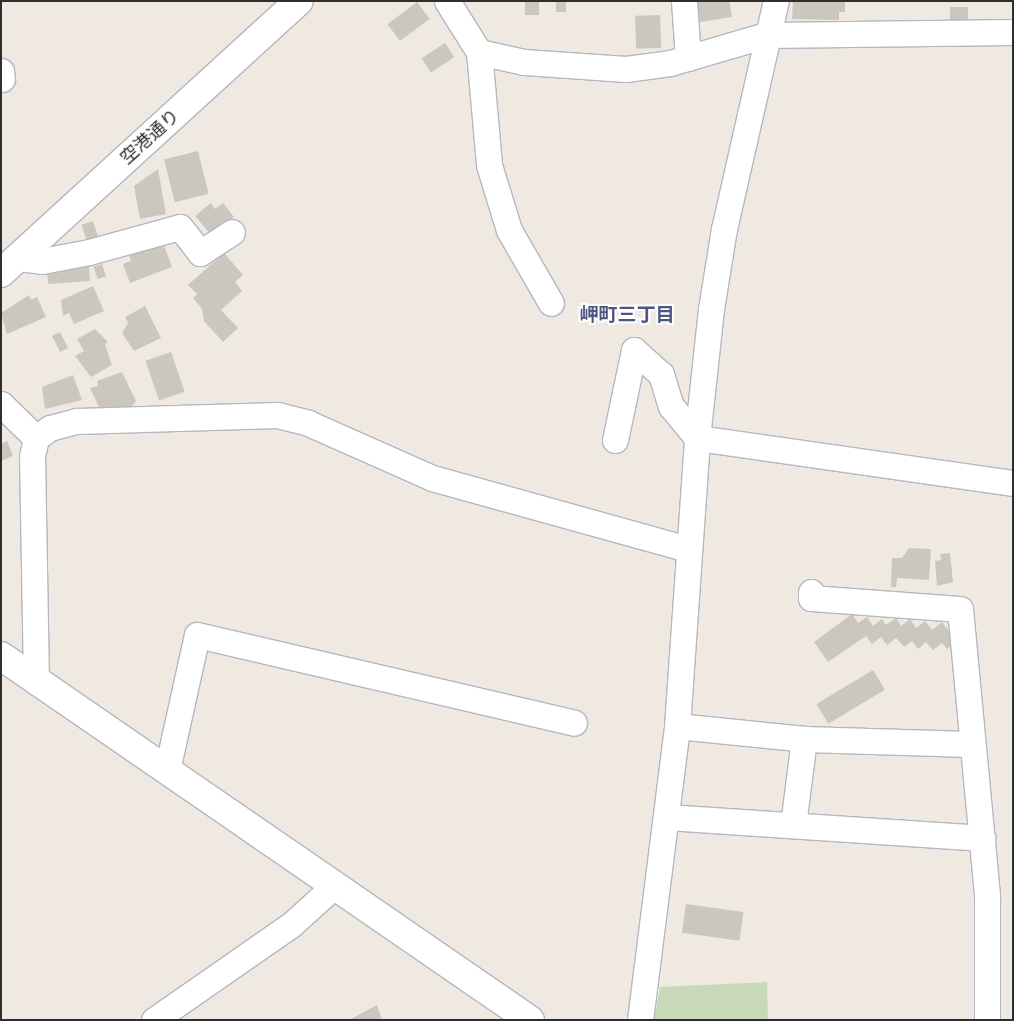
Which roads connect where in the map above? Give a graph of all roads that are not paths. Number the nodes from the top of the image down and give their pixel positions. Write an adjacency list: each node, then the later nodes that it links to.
1 (271, 1): 13 (street, 空港通り)
2 (299, 1): 13 (street, 空港通り)
3 (447, 1): 8 (street)
4 (684, 1): 9 (street)
5 (776, 1): 7 (street)
6 (1013, 32): 7 (street)
7 (766, 35): 9 (street); 17 (street)
8 (479, 52): 9 (street); 14 (street)
9 (688, 58)
10 (1, 71): 11 (street)
11 (2, 79)
12 (232, 232): 13 (street)
13 (7, 260)
14 (551, 303)
15 (1, 404): 16 (street)
16 (36, 438): 20 (street); 23 (street)
17 (697, 438): 18 (street); 19 (street); 20 (street)
18 (615, 440)
19 (1013, 483)
20 (688, 548): 25 (street)
21 (812, 592): 27 (street)
22 (1, 656): 23 (street)
23 (36, 682): 28 (street)
24 (574, 723): 28 (street)
25 (677, 726): 26 (street); 29 (street)
26 (804, 738): 27 (street); 30 (street)
27 (970, 744): 31 (street)
28 (167, 770): 32 (street)
29 (668, 817): 30 (street); 35 (street)
30 (793, 825): 31 (street)
31 (982, 838): 36 (street)
32 (335, 885): 33 (street); 34 (street)
33 (154, 1020)
34 (530, 1020)
35 (640, 1020)
36 (987, 1020)

